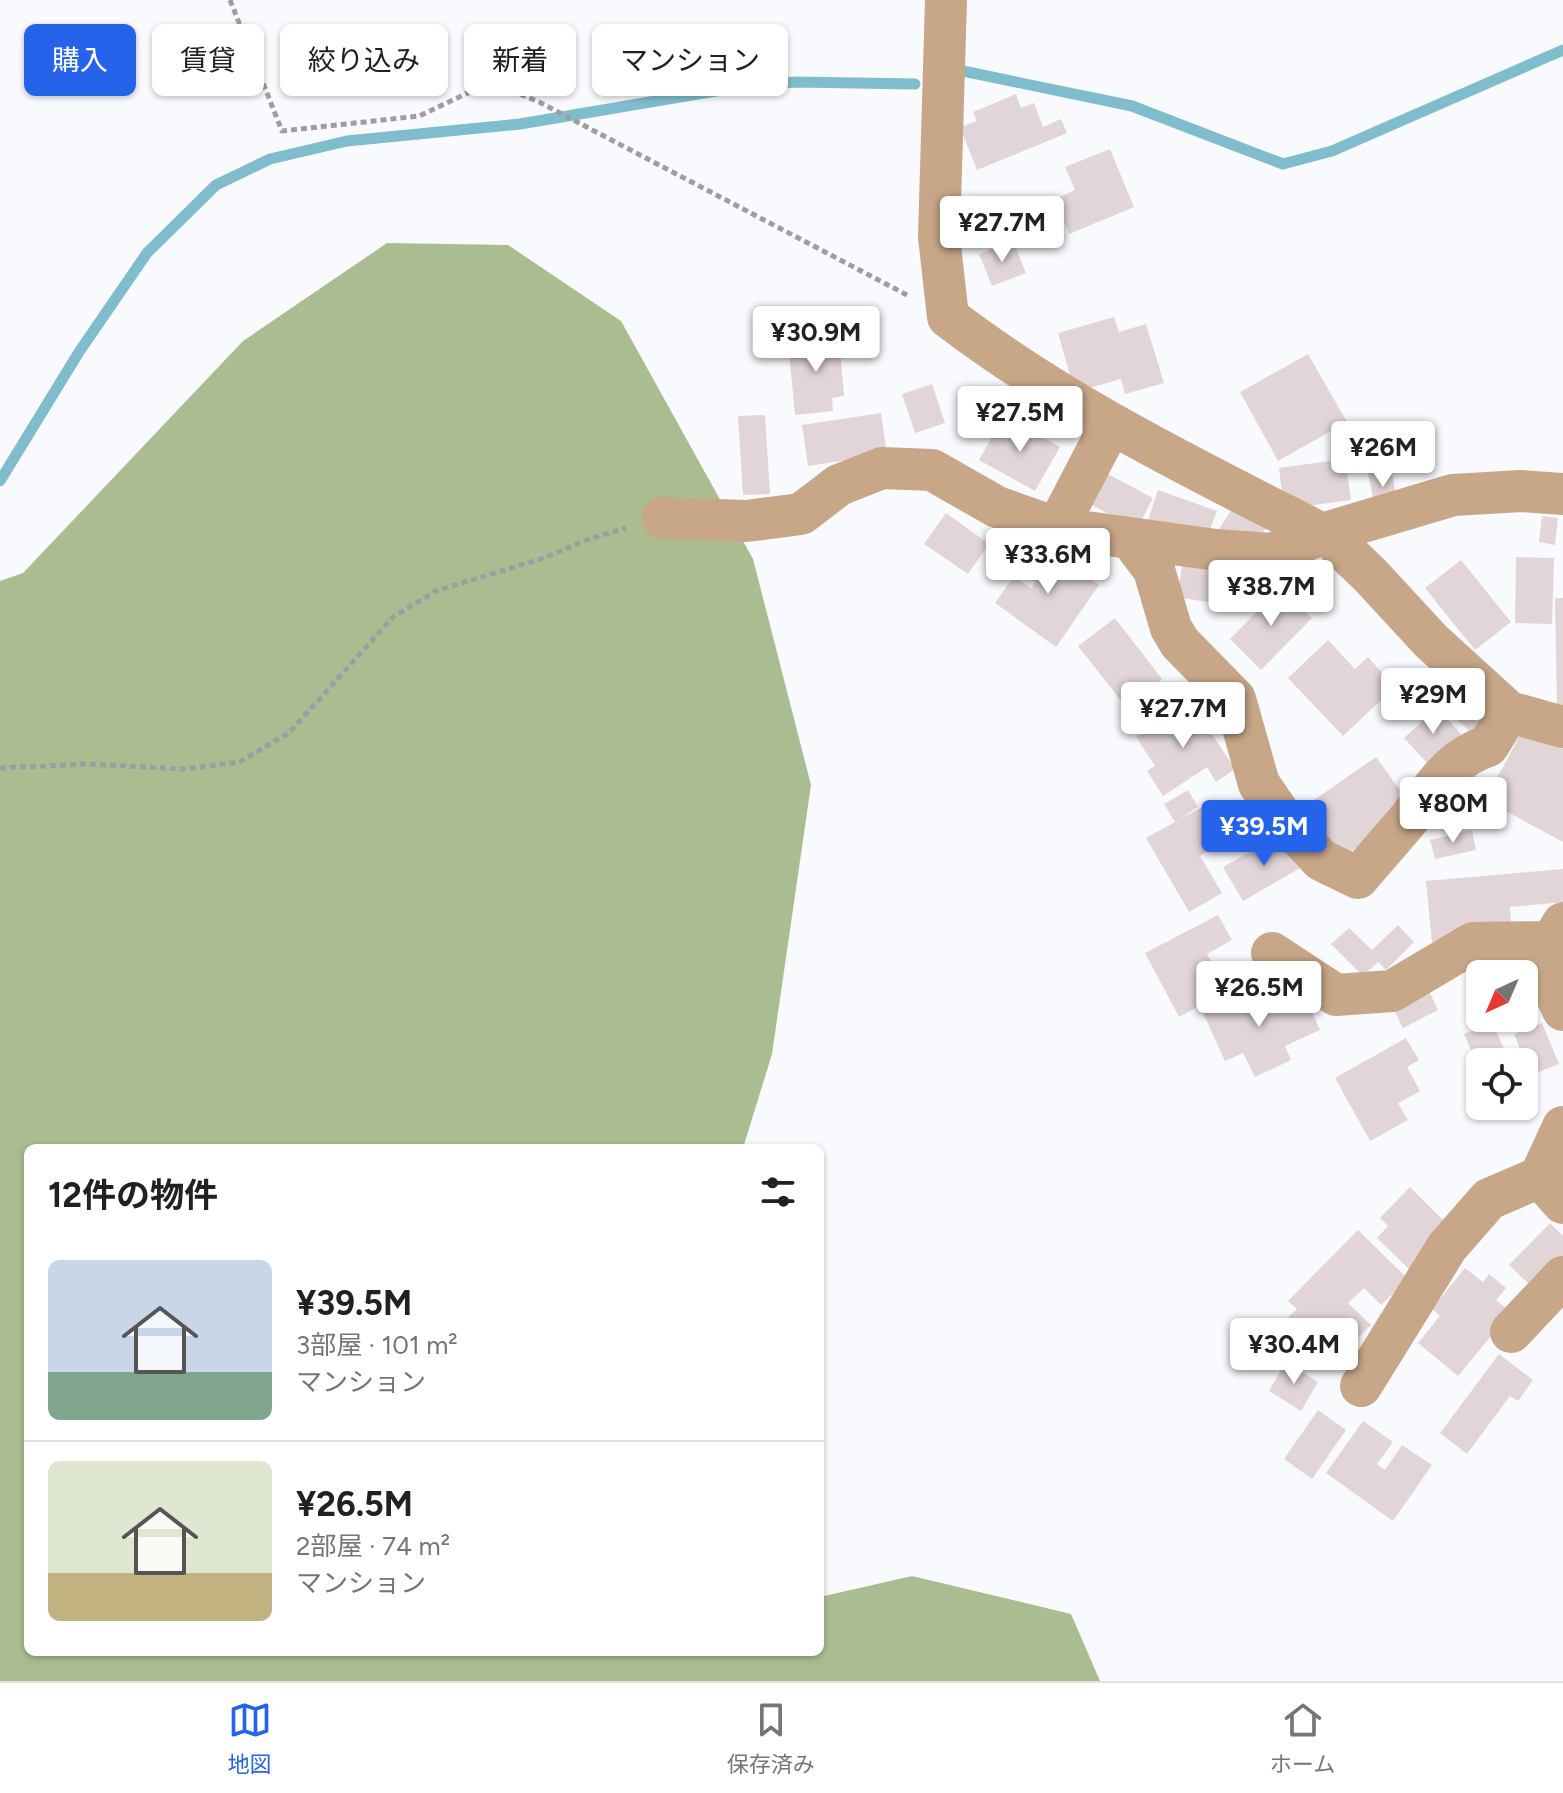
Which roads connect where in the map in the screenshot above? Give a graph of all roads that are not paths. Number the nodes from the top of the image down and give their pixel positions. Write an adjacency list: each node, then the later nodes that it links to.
1 (946, 0): 2 (street)
2 (1111, 424): 5 (street); 6 (street)
3 (1563, 494): 6 (street)
4 (662, 518): 5 (street)
5 (1057, 528): 7 (street)
6 (1324, 534): 7 (street); 8 (street)
7 (1130, 538): 8 (street)
8 (1509, 712): 9 (street)
9 (1563, 727)
10 (1557, 932): 11 (street); 12 (street)
11 (1272, 953)
12 (1563, 1010)
13 (1563, 1127): 14 (street)
14 (1552, 1190): 17 (street)
15 (1563, 1277): 16 (street)
16 (1511, 1332)
17 (1361, 1386)

